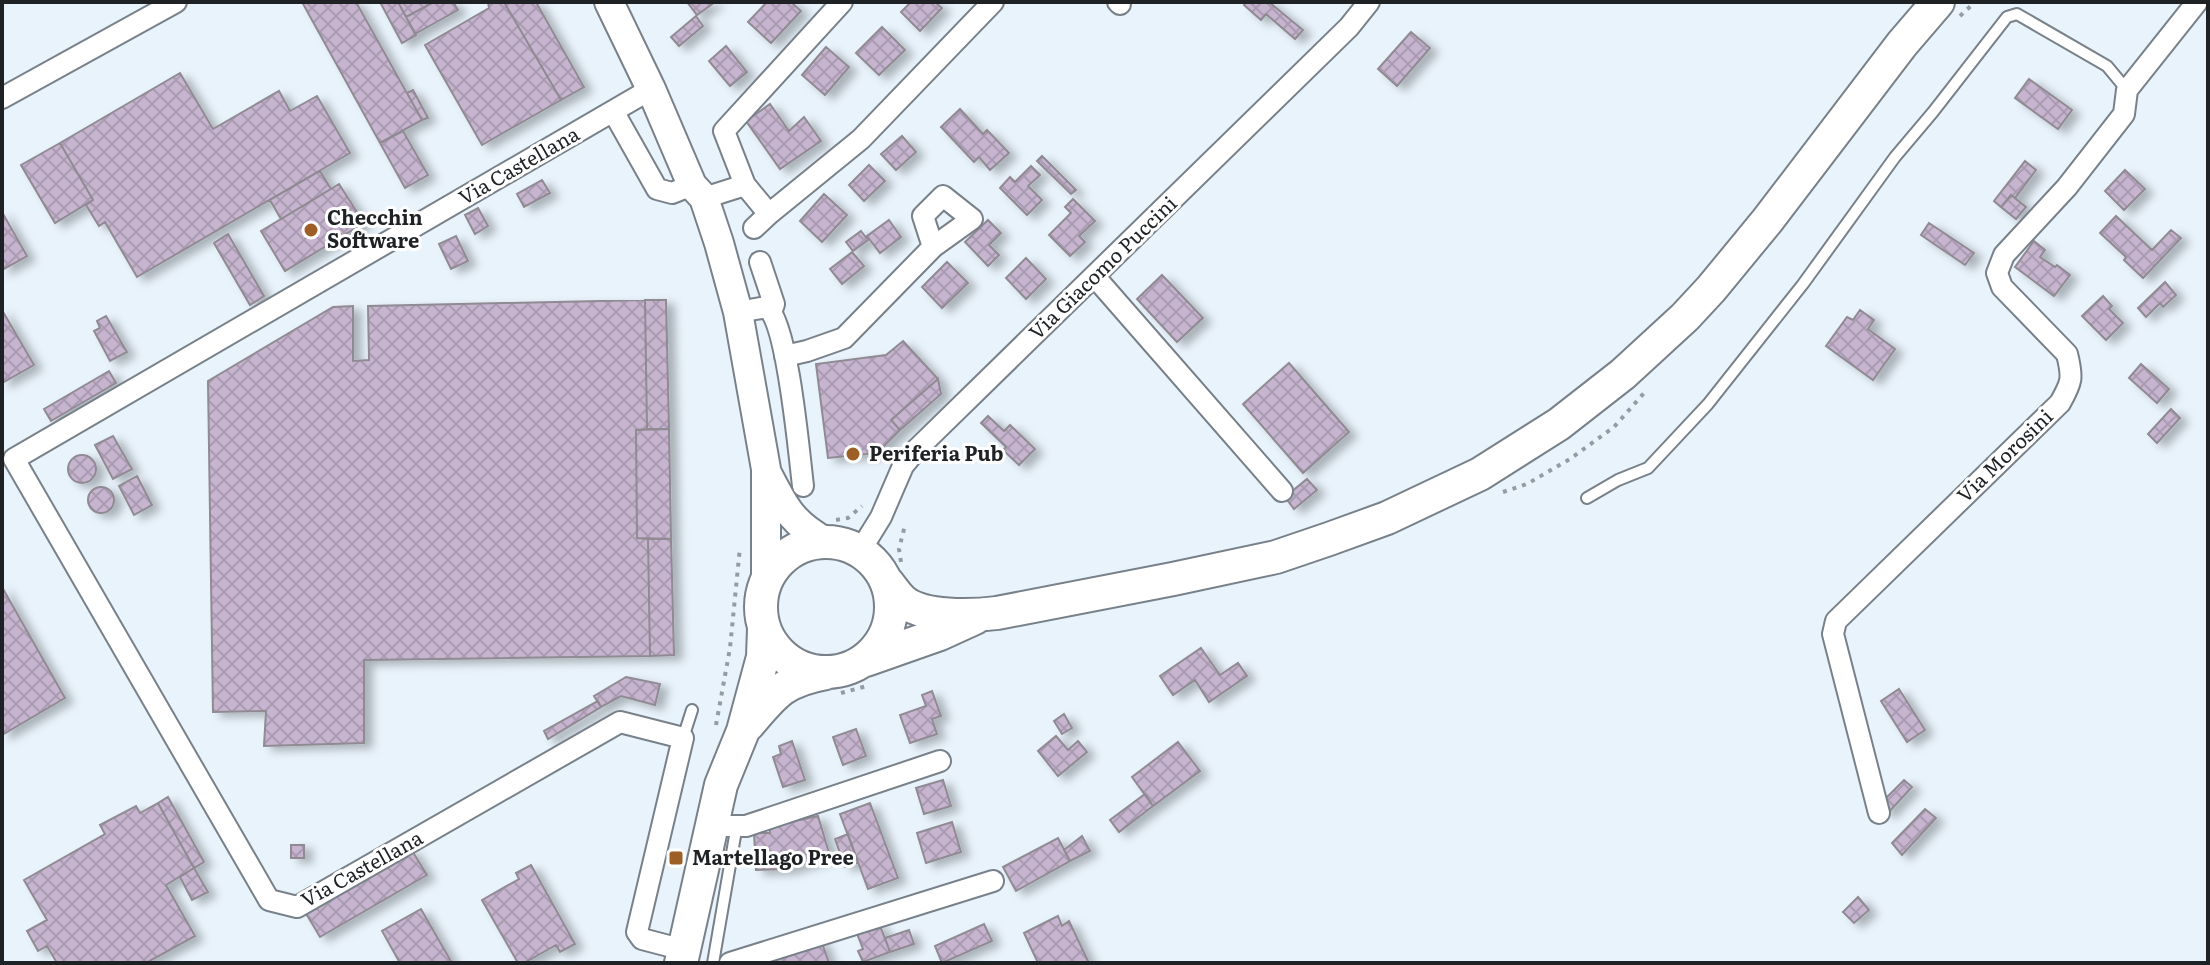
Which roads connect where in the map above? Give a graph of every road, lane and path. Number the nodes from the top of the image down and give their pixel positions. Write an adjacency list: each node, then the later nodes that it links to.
1 (176, 2): 11 (street)
2 (609, 2): 9 (street)
3 (842, 2): 13 (street)
4 (993, 2): 13 (street)
5 (1369, 2): 17 (street, Via Giacomo Puccini)
6 (1975, 2): 8 (path)
7 (2197, 2): 10 (street, Via Morosini)
8 (1948, 10): 34 (main road)
9 (651, 89): 12 (street, Via Castellana); 14 (street)
10 (2127, 90): 27 (lane); 42 (street, Via Morosini)
11 (2, 98)
12 (613, 111): 14 (street); 22 (street, Via Castellana)
13 (745, 185): 14 (street)
14 (698, 191): 19 (street)
15 (933, 247): 20 (street)
16 (760, 262): 18 (street)
17 (1095, 277): 25 (street); 31 (street, Via Giacomo Puccini)
18 (772, 310): 19 (street); 20 (street)
19 (738, 312): 23 (street)
20 (785, 356): 24 (street)
21 (1648, 387): 26 (path)
22 (8, 463): 40 (street, Via Castellana)
23 (766, 469): 29 (street); 32 (street)
24 (803, 486)
25 (1282, 491)
26 (1500, 493)
27 (1587, 498)
28 (864, 504): 29 (path)
29 (828, 530): 31 (main road); 32 (main road)
30 (740, 546): 39 (path)
31 (860, 551): 33 (main road)
32 (766, 581): 35 (main road)
33 (887, 582): 34 (main road); 36 (main road)
34 (982, 615): 36 (main road)
35 (764, 629): 37 (main road); 39 (main road)
36 (866, 660): 37 (main road)
37 (826, 673): 39 (main road)
38 (692, 710): 40 (lane)
39 (728, 732): 43 (main road)
40 (683, 738): 45 (street)
41 (940, 761): 43 (street)
42 (1879, 813)
43 (724, 825): 45 (main road)
44 (993, 881): 46 (street)
45 (692, 959)
46 (730, 963)

